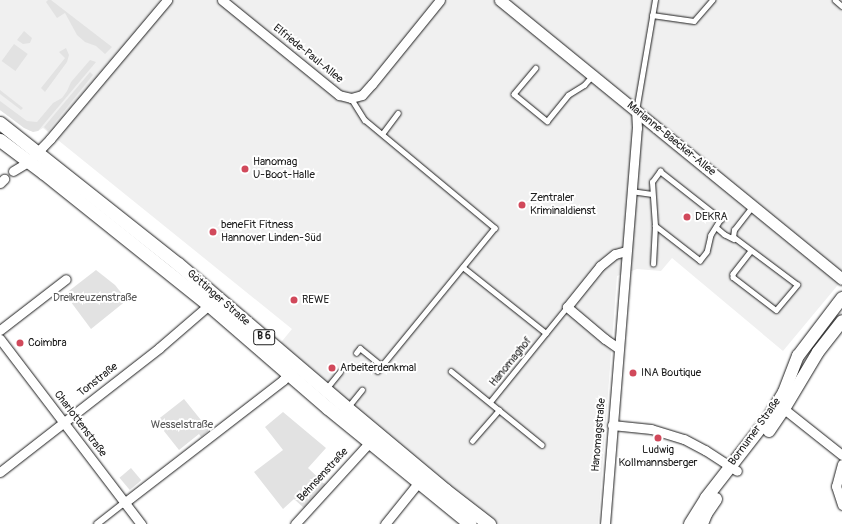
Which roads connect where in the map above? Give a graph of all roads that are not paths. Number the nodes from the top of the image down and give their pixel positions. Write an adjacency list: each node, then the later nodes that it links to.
1 (168, 0): 18 (street)
2 (222, 0): 12 (street, Elfriede-Paul-Allee)
3 (440, 0): 12 (street)
4 (500, 0): 11 (street, Marianne-Baecker-Allee)
5 (655, 0): 9 (lane)
6 (712, 0): 9 (lane)
7 (835, 0): 8 (lane)
8 (842, 6)
9 (652, 14): 13 (lane)
10 (536, 68): 11 (lane)
11 (592, 76): 13 (street, Marianne-Baecker-Allee)
12 (351, 98): 16 (lane)
13 (636, 111): 21 (street, Hanomagstraße); 23 (street, Marianne-Baecker-Allee)
14 (398, 113): 16 (lane)
15 (0, 122): 18 (main road, Göttinger Straße / B 6)
16 (382, 134): 30 (lane)
17 (0, 140): 19 (main road, Göttinger Straße / B 6)
18 (38, 152): 19 (street); 47 (main road, Göttinger Straße / B 6)
19 (28, 162): 20 (street); 34 (main road, Göttinger Straße / B 6)
20 (13, 171)
21 (631, 191): 22 (lane); 27 (street, Hanomagstraße)
22 (652, 194): 24 (lane); 25 (lane)
23 (753, 206): 26 (lane); 32 (street, Marianne-Baecker-Allee)
24 (655, 226): 25 (lane); 29 (lane)
25 (716, 227): 26 (lane)
26 (734, 239): 28 (lane)
27 (626, 251): 35 (street); 40 (street, Hanomagstraße)
28 (751, 251): 28 (lane)
29 (653, 264)
30 (462, 267): 38 (lane, Hanomaghof); 42 (lane)
31 (66, 279): 37 (street)
32 (842, 279)
33 (842, 298): 60 (main road, Bornumer Straße)
34 (209, 305): 46 (main road, Göttinger Straße / B 6); 53 (street, Tonstraße)
35 (567, 307): 38 (lane, Hanomaghof); 40 (street)
36 (842, 321): 51 (main road, Bornumer Straße)
37 (0, 330)
38 (546, 333): 49 (lane, Hanomaghof)
39 (0, 339): 53 (street, Charlottenstraße)
40 (618, 348): 54 (street, Hanomagstraße)
41 (356, 353): 42 (lane)
42 (382, 366): 43 (lane)
43 (378, 371)
44 (451, 371): 49 (lane, Hanomaghof)
45 (340, 372): 47 (lane)
46 (288, 374): 56 (main road, Göttinger Straße / B 6); 63 (street)
47 (326, 390): 50 (main road, Göttinger Straße / B 6)
48 (362, 390): 50 (lane)
49 (490, 402): 52 (lane, Hanomaghof)
50 (347, 408): 70 (main road, Göttinger Straße / B 6)
51 (784, 409): 58 (street); 60 (main road, Bornumer Straße)
52 (499, 410): 55 (lane); 57 (lane, Hanomaghof)
53 (64, 422): 61 (street, Tonstraße); 63 (street, Charlottenstraße)
54 (612, 425): 60 (street); 71 (street, Hanomagstraße)
55 (472, 441)
56 (369, 443): 62 (main road, Göttinger Straße / B 6); 67 (street, Behnsenstraße)
57 (542, 445)
58 (842, 455)
59 (842, 464): 64 (street)
60 (734, 469): 72 (main road, Bornumer Straße); 73 (main road, Bornumer Straße)
61 (0, 472)
62 (418, 483): 68 (street); 69 (main road, Göttinger Straße / B 6)
63 (124, 503): 65 (street); 66 (street, Charlottenstraße)
64 (842, 505)
65 (97, 524)
66 (141, 524)
67 (294, 524)
68 (385, 524)
69 (470, 524)
70 (489, 524)
71 (605, 524)
72 (690, 524)
73 (702, 524)

